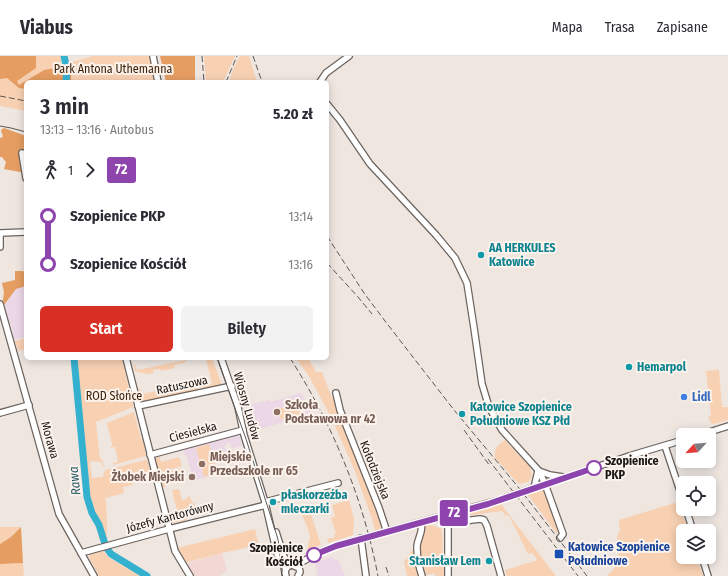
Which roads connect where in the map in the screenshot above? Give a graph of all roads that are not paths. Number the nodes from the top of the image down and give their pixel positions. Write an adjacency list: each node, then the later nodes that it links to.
1 (153, 56): 3 (street)
2 (350, 56): 4 (street)
3 (158, 80)
4 (321, 80)
5 (329, 106): 25 (street)
6 (22, 153): 7 (street)
7 (24, 166)
8 (24, 232): 9 (street)
9 (0, 234): 10 (street)
10 (0, 247)
11 (0, 304): 16 (street, Morawa)
12 (126, 360): 17 (street)
13 (222, 360): 14 (street, Wiosny Ludów)
14 (232, 386): 17 (street, Ratuszowa); 20 (street, Wiosny Ludów)
15 (336, 393): 37 (street, Kołodziejska)
16 (29, 405): 18 (street); 40 (street, Morawa)
17 (138, 406): 24 (street)
18 (0, 413)
19 (728, 426): 21 (street)
20 (243, 430): 24 (street, Ciesielska); 31 (street, Wiosny Ludów)
21 (716, 430)
22 (676, 442): 23 (street)
23 (665, 446): 26 (street); 27 (street)
24 (150, 455): 36 (street)
25 (538, 471): 26 (street); 29 (street); 30 (street)
26 (566, 477): 29 (street)
27 (676, 479)
28 (338, 483): 31 (street, Józefy Kantorówny)
29 (545, 484): 30 (street); 39 (street)
30 (534, 488): 32 (street)
31 (265, 503): 36 (street, Józefy Kantorówny); 42 (street, Wiosny Ludów)
32 (447, 515): 33 (street); 35 (street)
33 (437, 518): 34 (street); 35 (street)
34 (420, 523): 37 (street); 47 (street)
35 (448, 523): 48 (street); 49 (street)
36 (169, 529): 40 (street, Józefy Kantorówny); 44 (street)
37 (387, 532): 38 (street)
38 (361, 538): 42 (street); 46 (street)
39 (560, 538)
40 (81, 553): 43 (street, Morawa)
41 (704, 564): 50 (street)
42 (294, 569): 45 (street)
43 (94, 576)
44 (190, 576)
45 (286, 576)
46 (366, 576)
47 (422, 576)
48 (448, 576)
49 (501, 576)
50 (708, 576)

